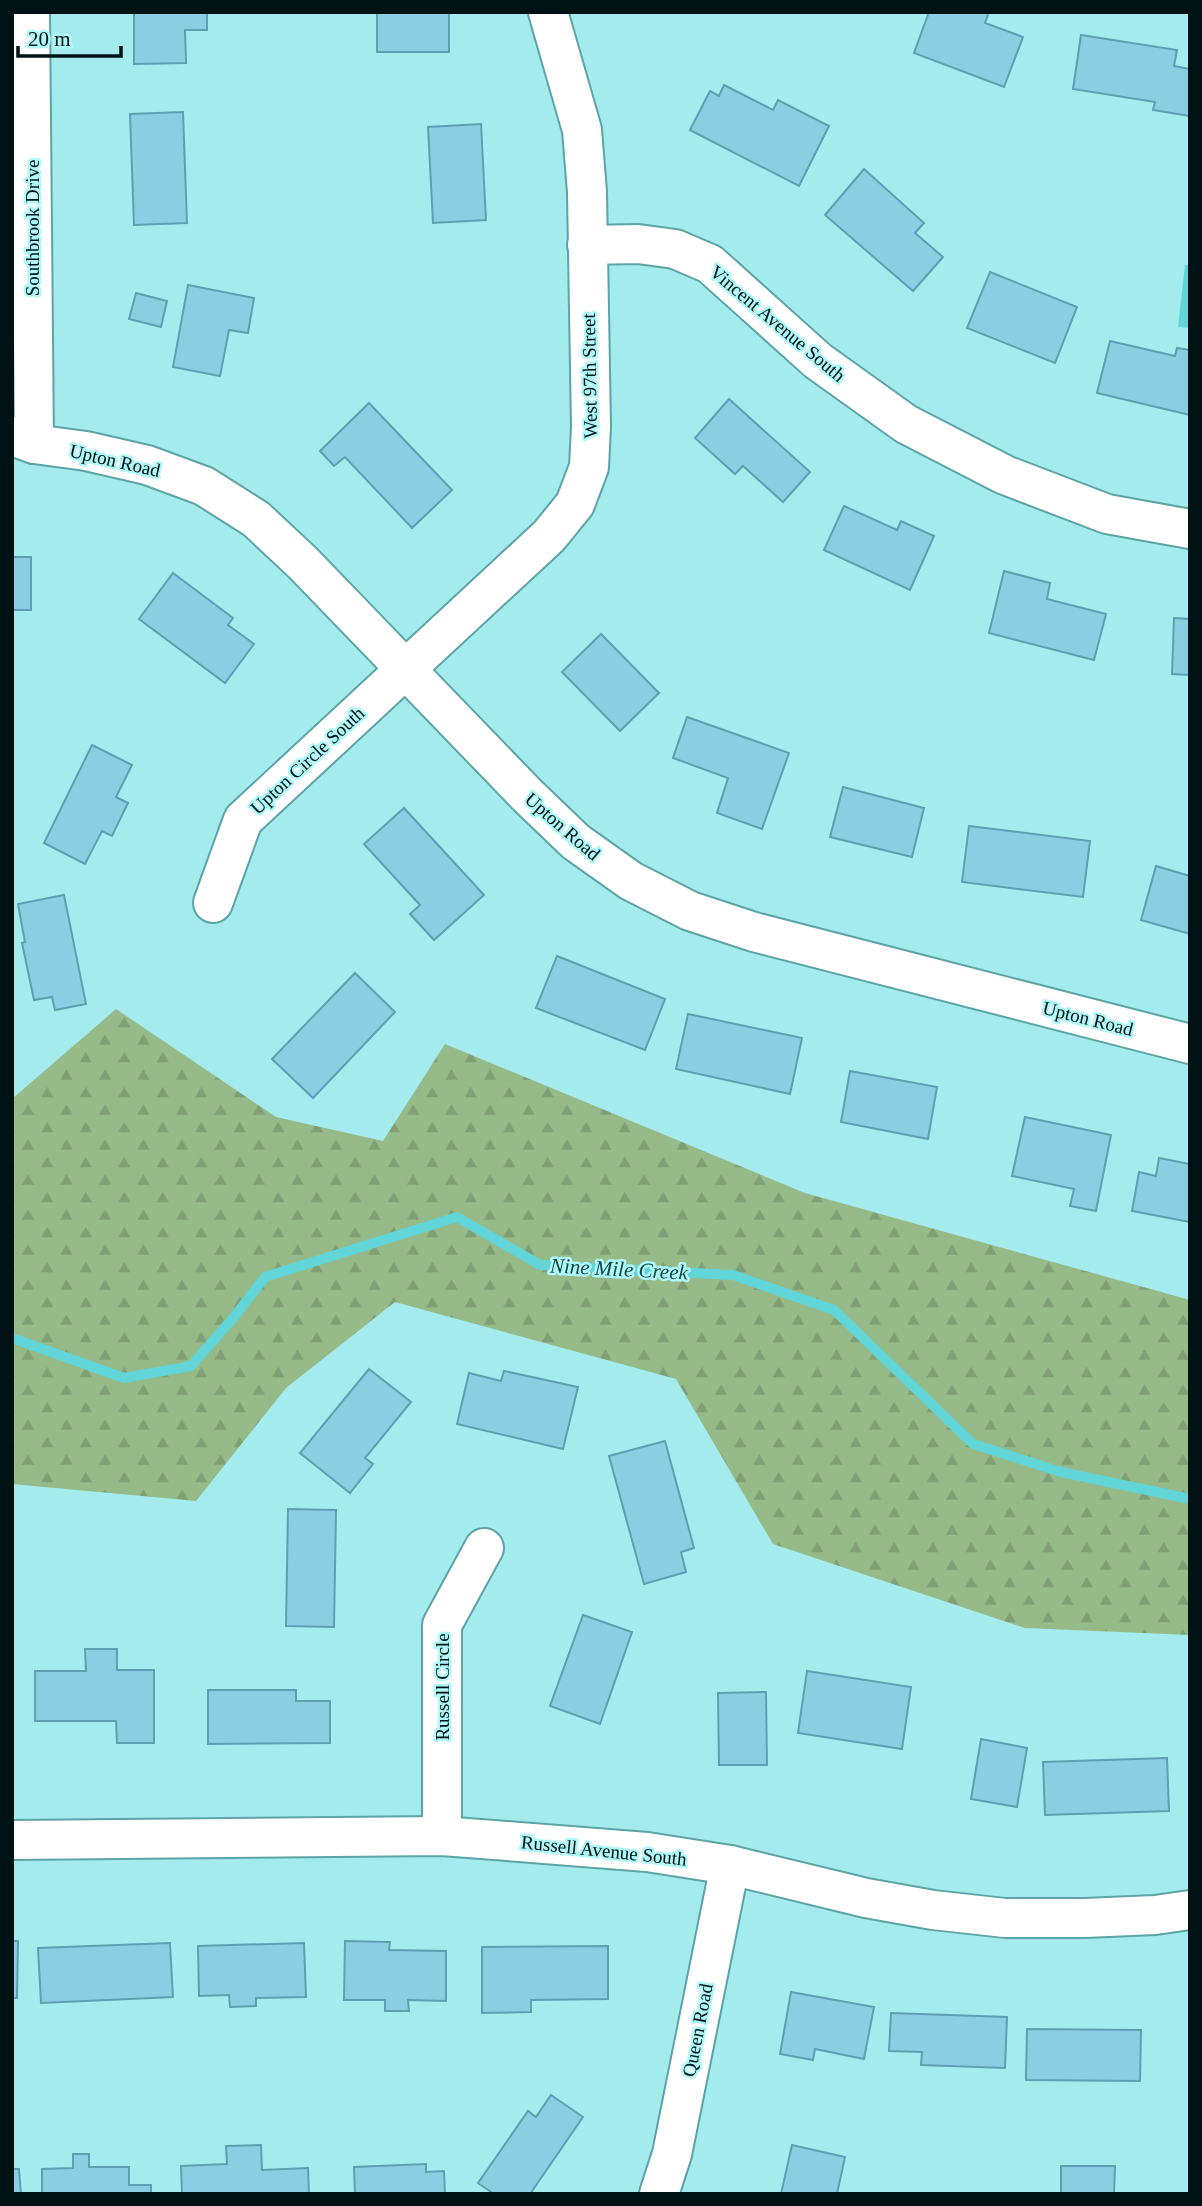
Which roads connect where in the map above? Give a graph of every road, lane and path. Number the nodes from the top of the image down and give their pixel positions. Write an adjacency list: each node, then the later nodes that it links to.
1 (30, 12): 4 (street, Southbrook Drive)
2 (548, 12): 3 (street, West 97th Street)
3 (587, 245): 5 (street, Vincent Avenue South); 6 (street, West 97th Street)
4 (19, 444): 6 (street, Upton Road)
5 (1190, 529)
6 (404, 668): 7 (street, Upton Circle South); 8 (street, Upton Road)
7 (213, 903)
8 (1190, 1044)
9 (484, 1548): 10 (street, Russell Circle)
10 (442, 1836): 11 (street, Russell Avenue South); 12 (street, Russell Avenue South)
11 (12, 1840)
12 (730, 1865): 13 (street, Russell Avenue South); 14 (street, Queen Road)
13 (1190, 1910)
14 (659, 2194)

